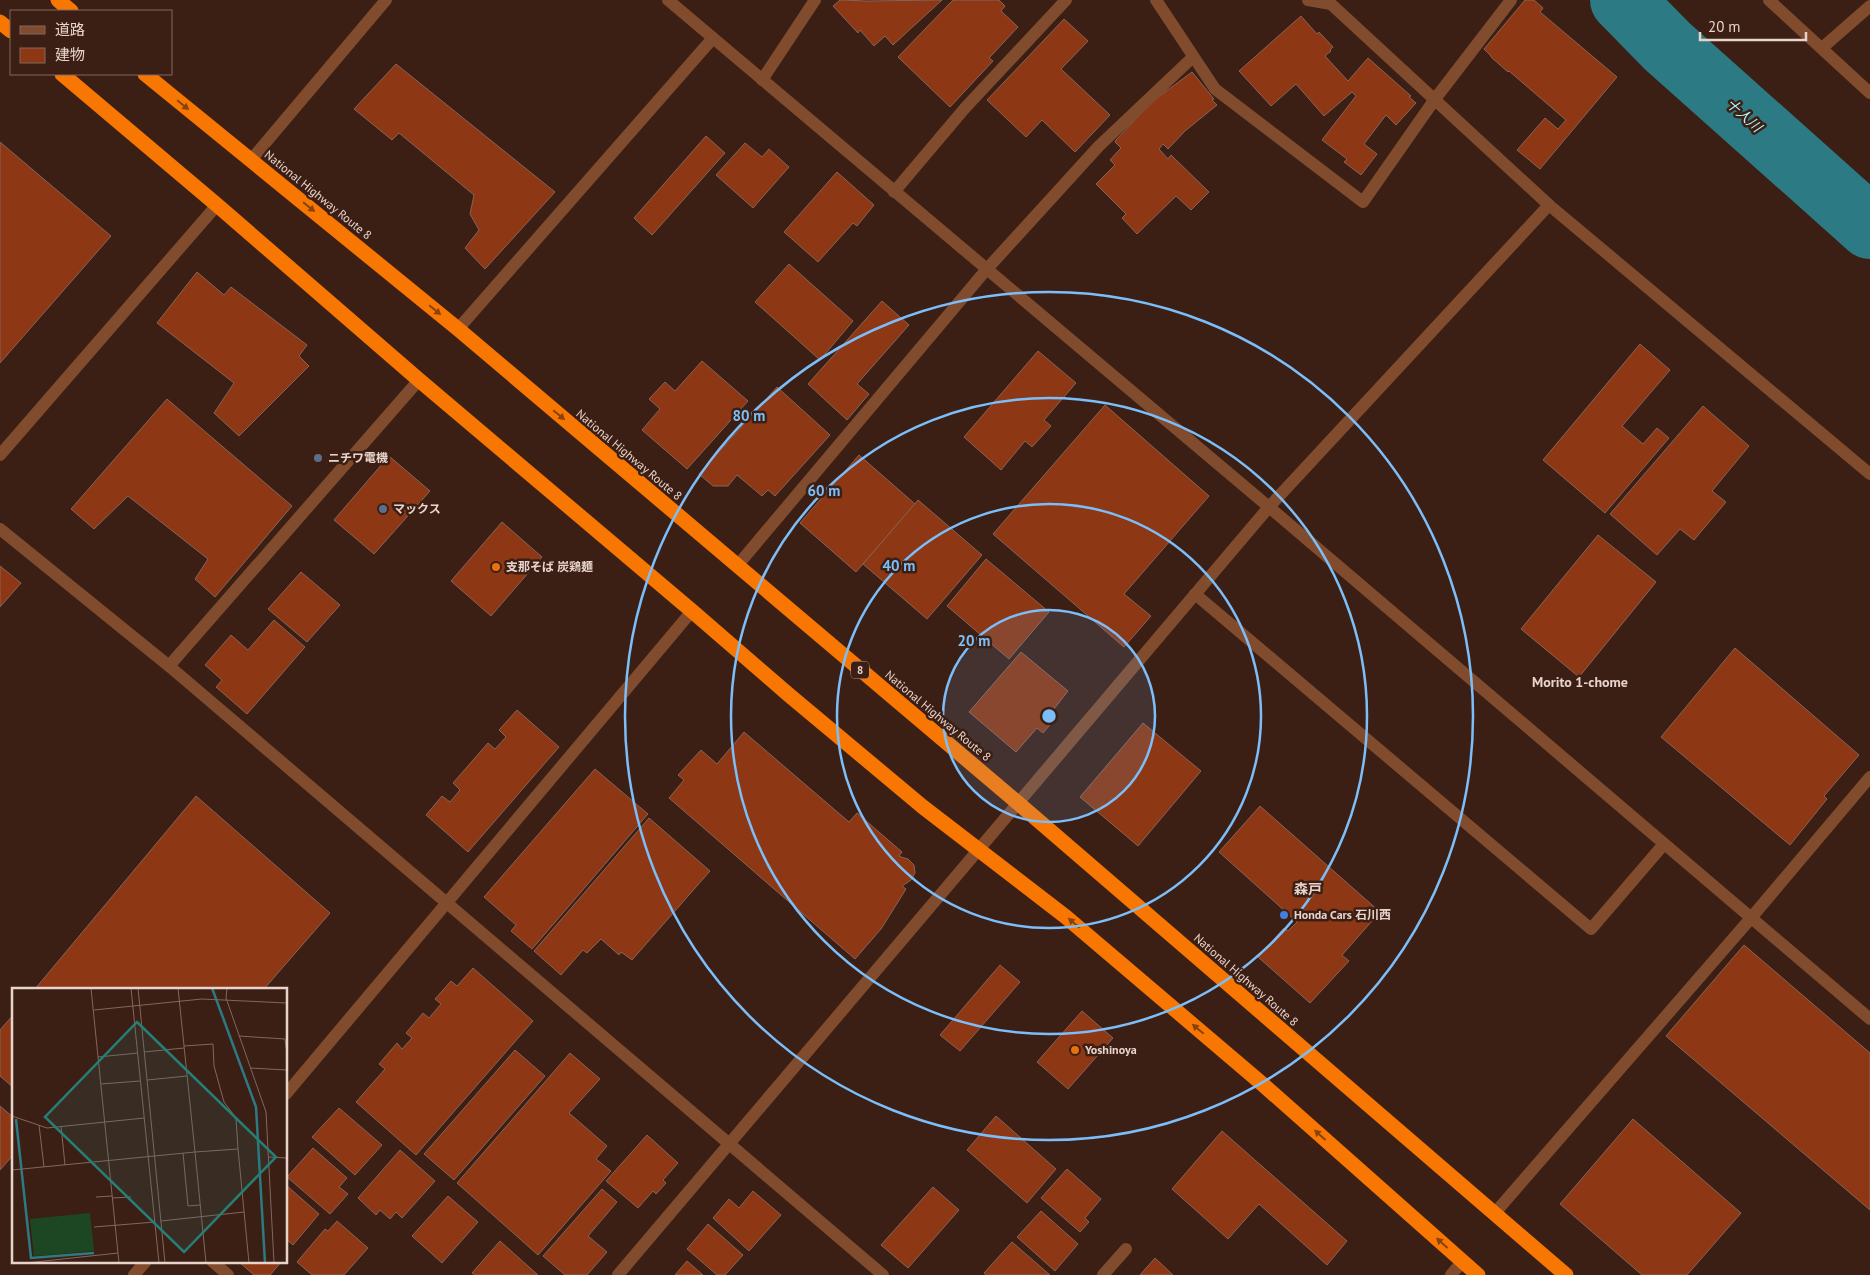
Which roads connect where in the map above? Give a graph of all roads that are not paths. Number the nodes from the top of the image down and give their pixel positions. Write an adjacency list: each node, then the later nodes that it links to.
1 (58, 0): 11 (highway)
2 (386, 0): 22 (street)
3 (668, 0): 14 (street)
4 (815, 0): 19 (street)
5 (1066, 0): 23 (street)
6 (1156, 0): 16 (street)
7 (1308, 0): 21 (street)
8 (1511, 0): 21 (street)
9 (1769, 0): 15 (street)
10 (1870, 6): 15 (street)
11 (70, 10)
12 (0, 22): 13 (highway)
13 (10, 30)
14 (713, 38): 19 (street); 27 (street)
15 (1822, 48): 20 (street)
16 (1194, 57): 21 (street); 26 (street)
17 (63, 75): 24 (highway)
18 (146, 75): 22 (highway, National Highway Route 8 / 8, one-way to 22)
19 (762, 80): 23 (street)
20 (1870, 93)
21 (1435, 99): 25 (street)
22 (252, 160): 27 (highway, National Highway Route 8 / 8, one-way to 27)
23 (894, 192): 26 (street)
24 (217, 204): 28 (highway); 29 (street)
25 (1549, 205): 30 (street); 31 (street)
26 (986, 270): 31 (street); 33 (street)
27 (458, 329): 33 (highway, National Highway Route 8 / 8, one-way to 33)
28 (418, 380): 35 (highway); 36 (street)
29 (0, 456)
30 (1870, 474)
31 (1269, 507): 34 (street); 39 (street)
32 (0, 529): 36 (street)
33 (737, 566): 38 (highway, National Highway Route 8 / 8)
34 (1195, 594): 38 (street); 39 (street)
35 (692, 611): 40 (highway); 41 (street)
36 (169, 666): 41 (street)
37 (1870, 777): 42 (street)
38 (1018, 803): 40 (street); 46 (highway, National Highway Route 8 / 8)
39 (1664, 844): 42 (street)
40 (980, 851): 45 (street); 50 (highway, one-way to 40)
41 (448, 903): 44 (street); 45 (street)
42 (1751, 918): 43 (street); 46 (street)
43 (1870, 1019)
44 (288, 1092)
45 (729, 1144): 53 (street); 54 (street)
46 (1494, 1214): 58 (highway, National Highway Route 8 / 8)
47 (1126, 1249): 55 (street)
48 (145, 1262): 51 (street)
49 (213, 1262): 52 (street)
50 (1462, 1262): 56 (street); 57 (highway)
51 (134, 1275)
52 (228, 1275)
53 (618, 1275)
54 (883, 1275)
55 (1103, 1275)
56 (1451, 1275)
57 (1478, 1275)
58 (1566, 1275)

